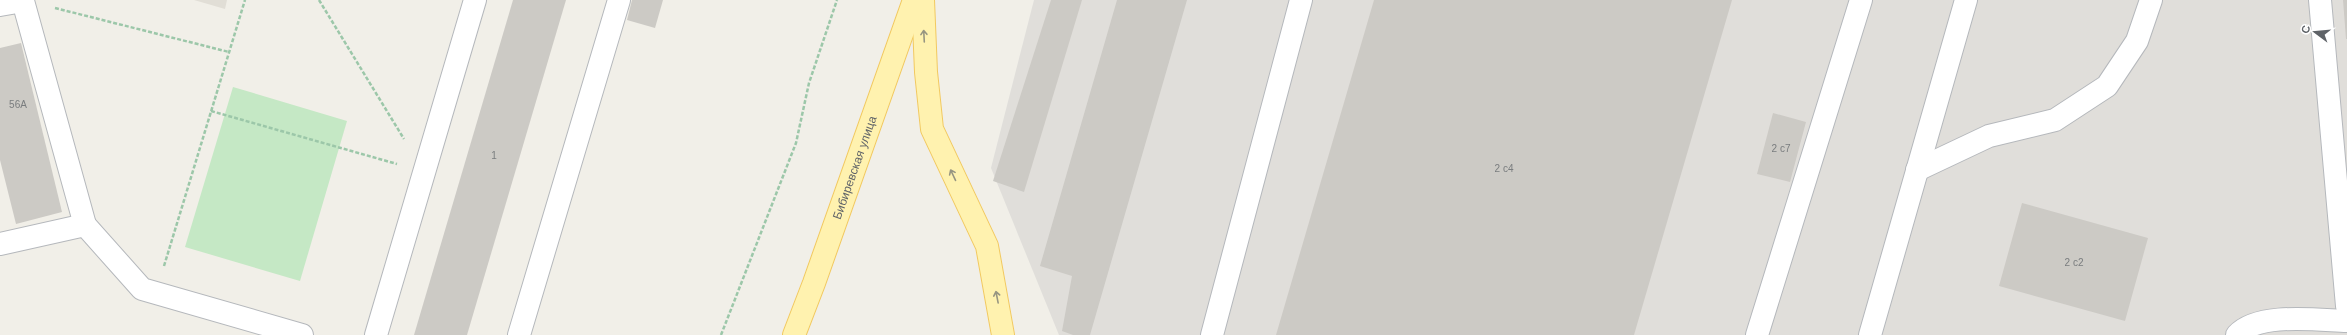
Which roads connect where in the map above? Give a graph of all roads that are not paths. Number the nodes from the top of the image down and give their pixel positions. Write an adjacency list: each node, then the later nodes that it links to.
1 (475, 0): 18 (lane)
2 (619, 0): 19 (lane)
3 (914, 0): 20 (main road, Бибиревская улица)
4 (923, 0): 21 (main road, one-way to 4)
5 (1301, 0): 22 (lane)
6 (1860, 0): 23 (lane)
7 (1966, 0): 12 (lane)
8 (2151, 0): 12 (lane)
9 (2320, 0): 15 (lane)
10 (23, 1): 11 (lane); 13 (lane)
11 (0, 5)
12 (1917, 170): 24 (lane)
13 (85, 226): 14 (lane); 17 (lane)
14 (0, 244)
15 (2347, 306)
16 (2347, 320): 25 (lane)
17 (302, 335)
18 (376, 335)
19 (519, 335)
20 (794, 335)
21 (1003, 335)
22 (1212, 335)
23 (1757, 335)
24 (1870, 335)
25 (2237, 335)

